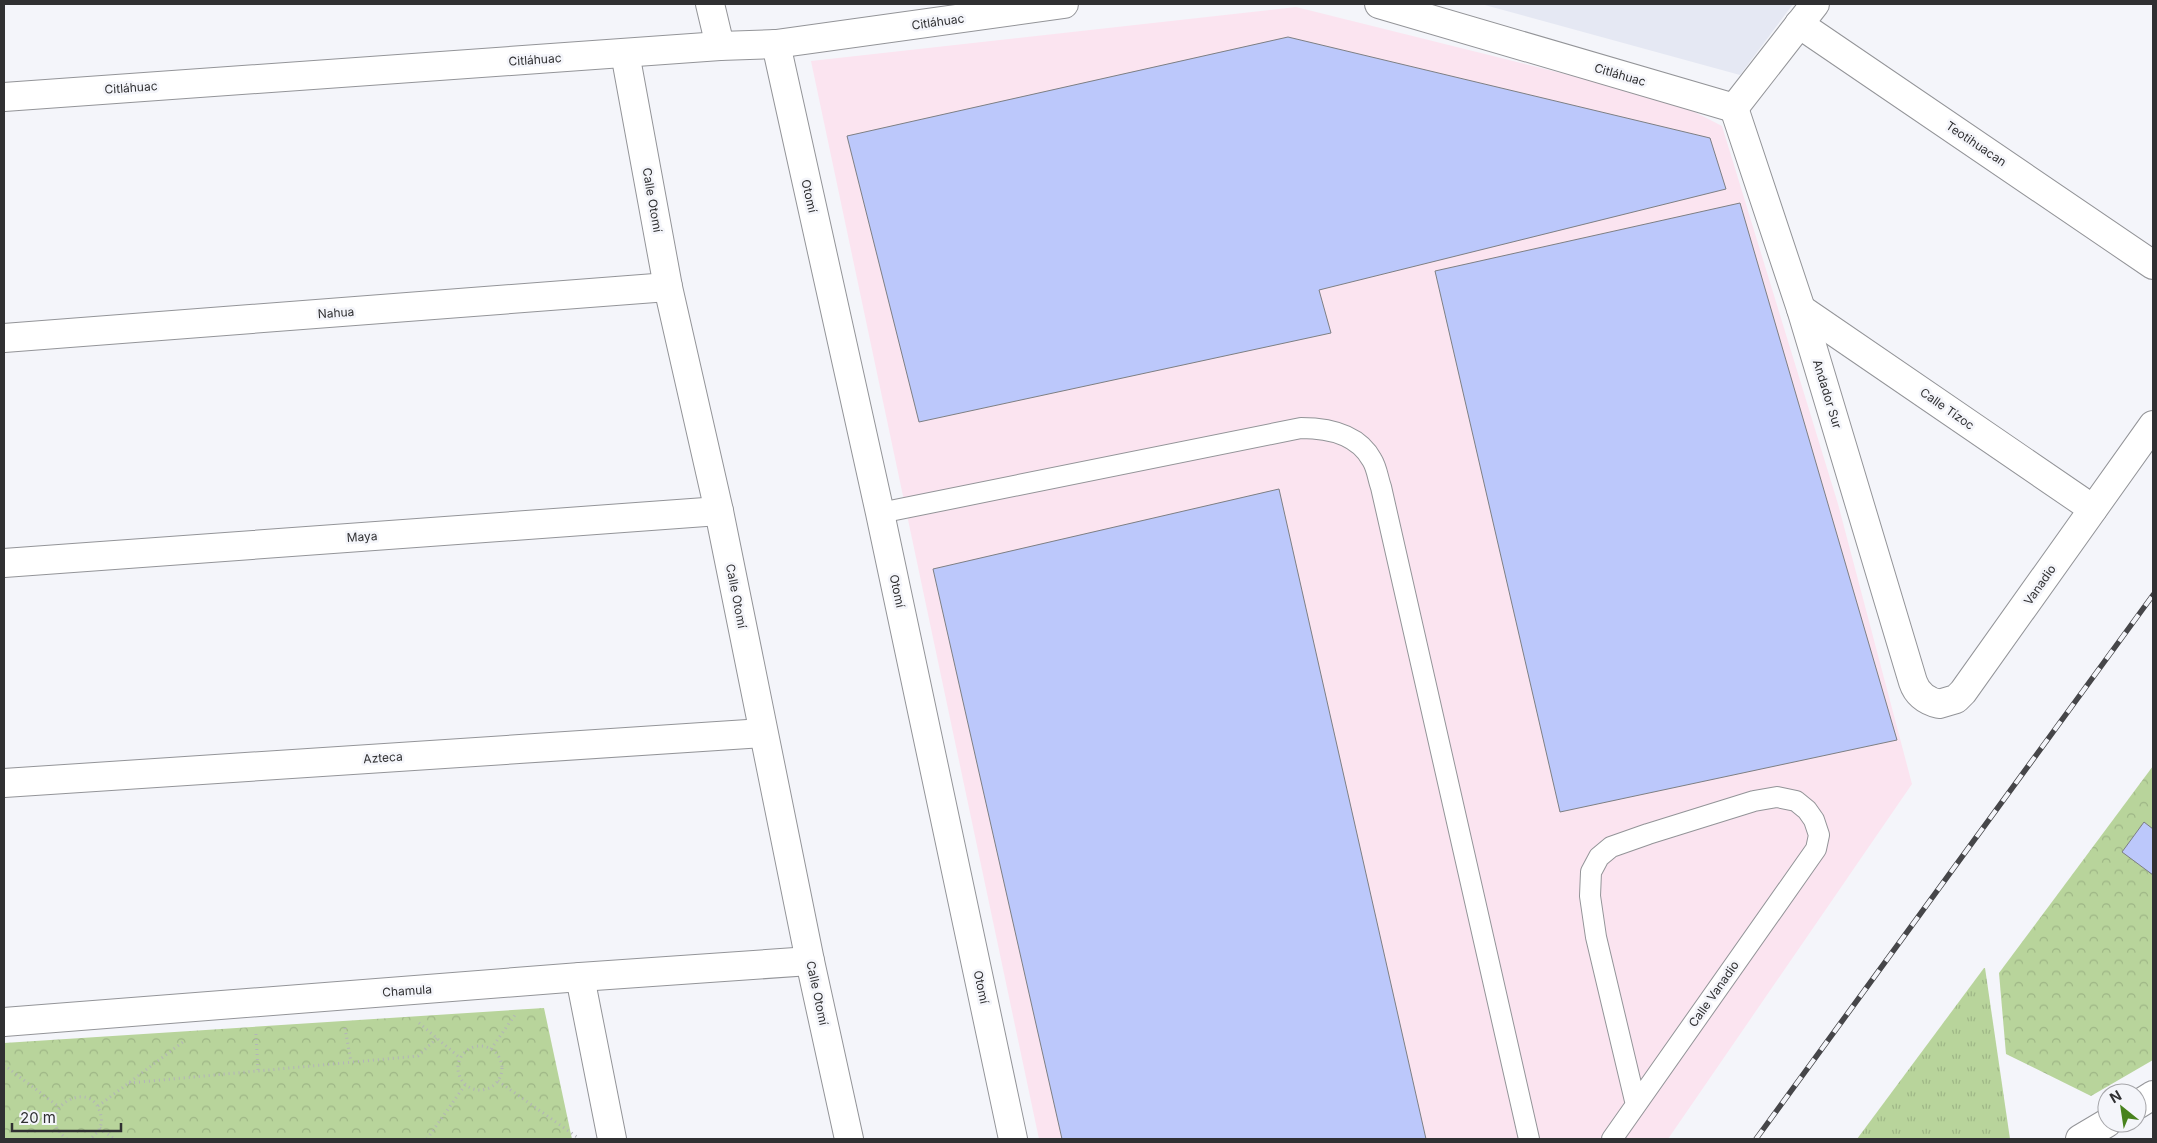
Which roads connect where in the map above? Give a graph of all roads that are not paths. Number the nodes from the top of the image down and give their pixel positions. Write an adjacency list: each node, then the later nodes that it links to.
1 (710, 4): 6 (street)
2 (1064, 4): 5 (street, Citláhuac)
3 (1378, 4): 9 (street, Citláhuac)
4 (1807, 14): 9 (street); 10 (street, Teotihuacan)
5 (776, 44): 6 (street, Citláhuac); 17 (street, Otomí)
6 (720, 46): 7 (street, Citláhuac)
7 (625, 53): 8 (street, Citláhuac); 11 (street, Calle Otomí)
8 (4, 98)
9 (1734, 108): 12 (street, Andador Sur)
10 (2153, 265)
11 (668, 287): 13 (street, Nahua); 16 (street, Calle Otomí)
12 (1801, 309): 15 (street, Calle Tízoc); 19 (street, Andador Sur)
13 (4, 338)
14 (2153, 425): 15 (street, Vanadio)
15 (2093, 509): 19 (street, Vanadio)
16 (719, 511): 18 (street, Maya); 20 (street, Calle Otomí)
17 (880, 513): 29 (street, Otomí); 30 (lane)
18 (4, 563)
19 (1913, 682)
20 (763, 733): 21 (street, Azteca); 22 (street, Calle Otomí)
21 (4, 783)
22 (810, 962): 23 (street, Chamula); 28 (street, Calle Otomí)
23 (580, 977): 24 (street, Chamula); 27 (street)
24 (4, 1022)
25 (1636, 1105): 25 (lane, Calle Vanadio); 31 (lane, Calle Vanadio)
26 (2097, 1129): 32 (street)
27 (612, 1139)
28 (849, 1139)
29 (1013, 1139)
30 (1529, 1139)
31 (1612, 1139)
32 (2080, 1139)

